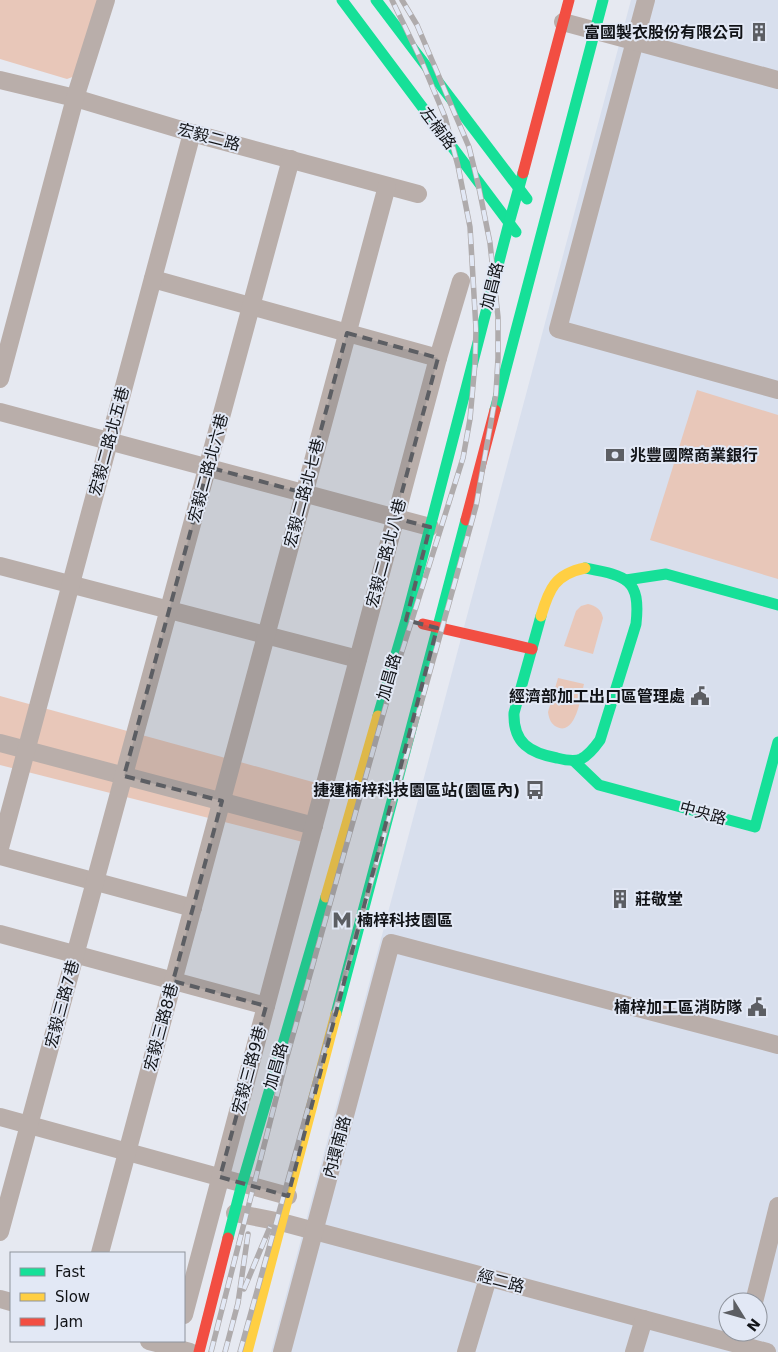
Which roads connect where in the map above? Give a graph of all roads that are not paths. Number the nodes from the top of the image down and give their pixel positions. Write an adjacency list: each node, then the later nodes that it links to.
1 (106, 0): 12 (street)
2 (342, 0): 19 (street, 左楠路)
3 (376, 0): 16 (street, 左楠路)
4 (569, 0): 7 (street, 加昌路)
5 (603, 0): 8 (street, 加昌路)
6 (646, 0): 9 (street)
7 (563, 22): 8 (street); 16 (street, 加昌路)
8 (595, 30): 9 (street); 18 (street, 加昌路)
9 (635, 41): 11 (street); 27 (street)
10 (0, 80): 12 (street, 宏毅二路)
11 (778, 80)
12 (75, 98): 13 (street, 宏毅二路); 26 (street)
13 (192, 132): 14 (street, 宏毅二路); 21 (street, 宏毅二路北五巷)
14 (291, 160): 15 (street, 宏毅二路); 23 (street, 宏毅二路北六巷)
15 (387, 186): 17 (street, 宏毅二路); 24 (street, 宏毅二路北七巷)
16 (519, 190): 18 (street, 左楠路); 19 (street, 加昌路)
17 (418, 194)
18 (539, 212): 20 (street, 加昌路)
19 (509, 222): 20 (street, 左楠路); 33 (street, 加昌路)
20 (536, 255): 40 (street, 加昌路)
21 (153, 279): 23 (street); 29 (street, 宏毅二路北五巷)
22 (461, 280): 25 (street, 宏毅二路北八巷)
23 (252, 306): 24 (street); 30 (street, 宏毅二路北六巷)
24 (347, 332): 25 (street); 31 (street, 宏毅二路北七巷)
25 (438, 358): 32 (street, 宏毅二路北八巷)
26 (0, 379)
27 (778, 390)
28 (0, 412): 29 (street)
29 (109, 441): 30 (street); 36 (street, 宏毅二路北五巷)
30 (208, 467): 31 (street); 38 (street, 宏毅二路北六巷)
31 (304, 493): 32 (street); 41 (street, 宏毅二路北七巷)
32 (395, 518): 33 (street); 43 (street, 宏毅二路北八巷)
33 (430, 526): 39 (street, 加昌路)
34 (0, 566): 36 (street)
35 (626, 580): 37 (street); 42 (street); 47 (street)
36 (71, 584): 38 (street); 46 (street, 宏毅二路北五巷)
37 (778, 605)
38 (169, 610): 41 (street); 48 (street, 宏毅二路北六巷)
39 (406, 620): 40 (street); 64 (street, 加昌路)
40 (437, 628): 42 (street); 65 (street, 加昌路)
41 (266, 635): 43 (street); 49 (street, 宏毅二路北七巷)
42 (532, 649): 47 (street)
43 (358, 659): 50 (street, 宏毅二路北八巷)
44 (778, 742): 47 (street, 中央路)
45 (0, 743): 46 (street)
46 (26, 750): 48 (street); 51 (street, 宏毅二路北五巷)
47 (574, 761)
48 (124, 776): 49 (street); 53 (street, 宏毅三路7巷)
49 (222, 801): 50 (street); 54 (street, 宏毅三路8巷)
50 (314, 826): 58 (street, 宏毅三路9巷)
51 (0, 848)
52 (0, 856): 53 (street)
53 (95, 882): 54 (street); 56 (street, 宏毅三路7巷)
54 (193, 908): 57 (street, 宏毅三路8巷)
55 (0, 934): 56 (street)
56 (76, 954): 57 (street); 61 (street, 宏毅三路7巷)
57 (173, 981): 58 (street); 62 (street, 宏毅三路8巷)
58 (266, 1006): 63 (street, 宏毅三路9巷)
59 (778, 1045): 69 (street, 內環南路)
60 (0, 1117): 61 (street)
61 (29, 1125): 62 (street); 70 (street, 宏毅三路7巷)
62 (128, 1152): 63 (street); 71 (street, 宏毅三路8巷)
63 (220, 1177): 64 (street); 74 (street, 宏毅三路9巷)
64 (242, 1184): 65 (street); 67 (street, 加昌路)
65 (288, 1196): 68 (street, 加昌路)
66 (778, 1206): 73 (street)
67 (235, 1214): 68 (street, 經二路); 80 (street, 加昌路)
68 (281, 1222): 69 (street, 經二路); 81 (street, 加昌路)
69 (314, 1231): 72 (street, 經二路); 82 (street, 內環南路)
70 (0, 1232)
71 (100, 1252)
72 (488, 1278): 75 (street, 經二路); 83 (street)
73 (756, 1292)
74 (185, 1310)
75 (644, 1319): 76 (street, 經二路); 84 (street)
76 (718, 1334)
77 (154, 1342): 79 (street)
78 (750, 1342): 85 (street, 經二路)
79 (180, 1347)
80 (199, 1352)
81 (247, 1352)
82 (282, 1352)
83 (466, 1352)
84 (634, 1352)
85 (767, 1352)

